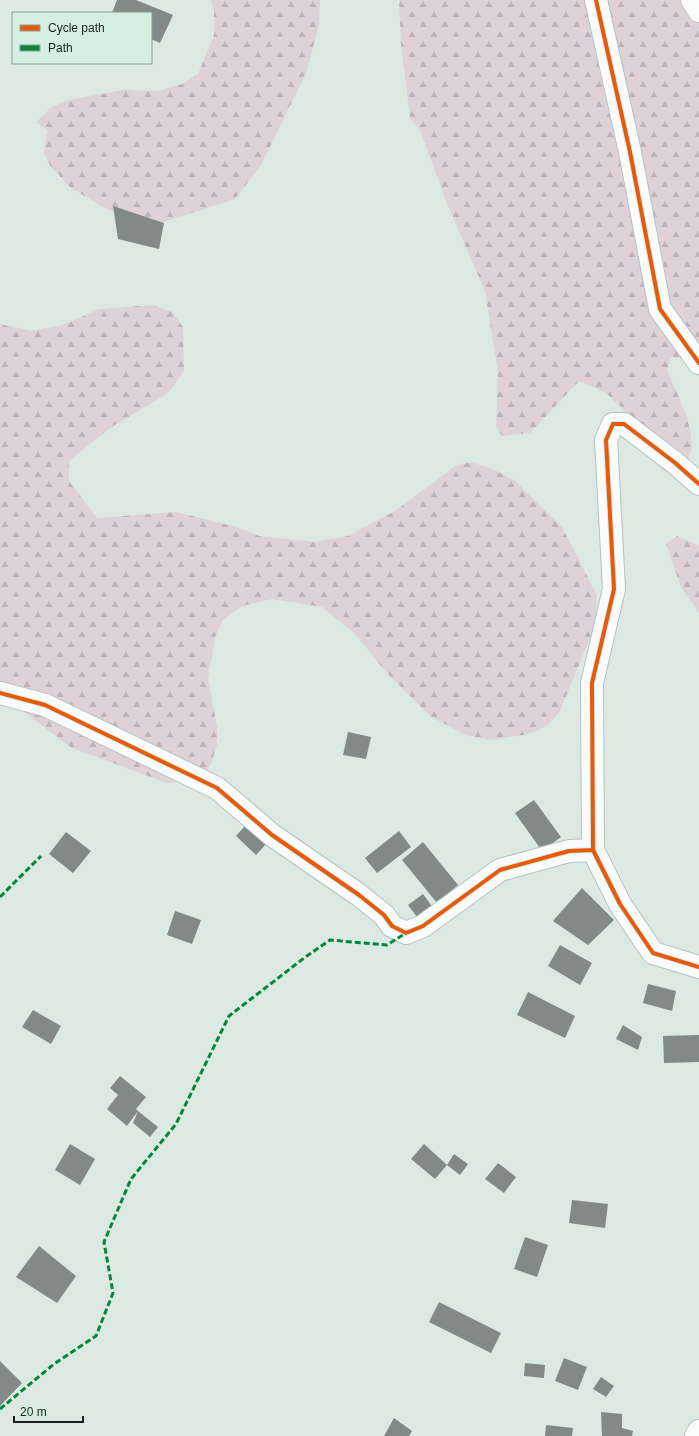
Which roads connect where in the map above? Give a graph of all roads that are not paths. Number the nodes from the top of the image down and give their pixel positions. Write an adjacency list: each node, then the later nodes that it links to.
1 (596, 0): 4 (street)
2 (692, 0): 3 (street)
3 (699, 11)
4 (699, 363)
5 (699, 484): 7 (street)
6 (0, 693): 7 (street)
7 (593, 850): 8 (street)
8 (699, 967)
9 (699, 1431): 10 (street)
10 (696, 1436)

